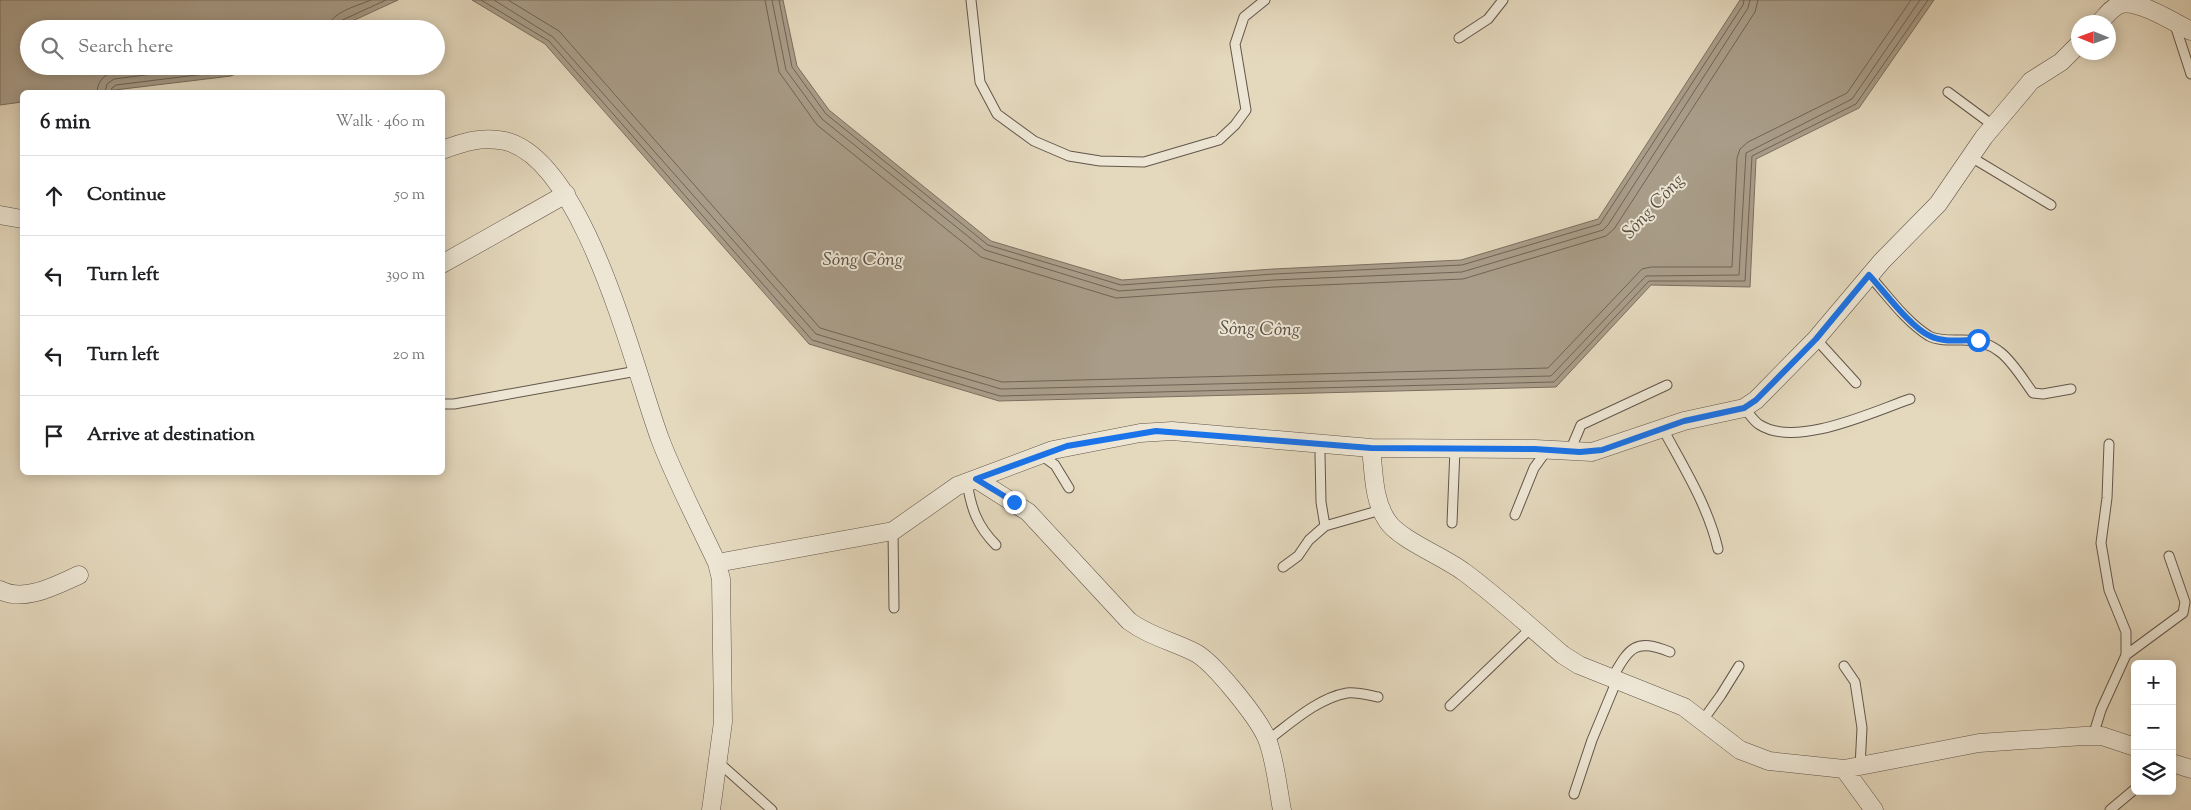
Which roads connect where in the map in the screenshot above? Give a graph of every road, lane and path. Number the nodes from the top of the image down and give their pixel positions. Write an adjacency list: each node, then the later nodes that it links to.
1 (971, 0): 2 (lane)
2 (1265, 0)
3 (1503, 0): 8 (lane)
4 (2146, 4): 5 (street); 6 (street)
5 (2107, 15)
6 (2174, 22): 7 (street); 10 (lane)
7 (2191, 31)
8 (1460, 38)
9 (2071, 52): 12 (street)
10 (2191, 74)
11 (1948, 92): 12 (lane)
12 (1994, 126): 14 (street)
13 (445, 149): 15 (street)
14 (1971, 157): 16 (lane); 20 (street)
15 (566, 194): 19 (street); 22 (street)
16 (2051, 205)
17 (0, 214): 18 (street)
18 (20, 219)
19 (445, 262)
20 (1869, 275): 21 (street); 25 (lane)
21 (1816, 339): 23 (lane); 28 (street)
22 (637, 371): 27 (lane); 47 (street)
23 (1856, 383)
24 (1667, 385): 34 (lane)
25 (2071, 389)
26 (1910, 399): 28 (lane)
27 (445, 404)
28 (1744, 408): 29 (street)
29 (1663, 429): 34 (street); 45 (lane)
30 (2108, 444): 54 (lane)
31 (1371, 448): 32 (street); 36 (street); 39 (street)
32 (1455, 449): 33 (street); 41 (lane)
33 (1547, 450): 34 (street); 40 (lane)
34 (1570, 451)
35 (1320, 454): 42 (lane)
36 (1041, 455): 37 (street); 38 (lane)
37 (971, 481): 43 (street); 44 (lane); 62 (street)
38 (1069, 488)
39 (1381, 510): 42 (lane); 52 (street)
40 (1515, 515)
41 (1452, 523)
42 (1325, 526): 48 (lane)
43 (893, 531): 47 (street); 51 (lane)
44 (996, 545)
45 (1718, 549)
46 (2169, 556): 54 (lane)
47 (717, 563): 64 (street)
48 (1283, 567)
49 (79, 575): 50 (street)
50 (0, 590)
51 (894, 608)
52 (1531, 628): 57 (street); 59 (lane)
53 (1670, 652): 57 (lane)
54 (2126, 655): 61 (lane)
55 (1739, 666): 60 (lane)
56 (1844, 666): 66 (lane)
57 (1615, 679): 60 (street); 69 (lane)
58 (1378, 697): 62 (lane)
59 (1450, 706)
60 (1703, 720): 66 (street)
61 (2092, 736): 63 (street); 66 (street)
62 (1268, 740): 72 (street)
63 (2131, 747)
64 (717, 762): 70 (street); 71 (lane)
65 (2176, 764): 67 (street)
66 (1852, 768): 73 (street)
67 (2191, 769)
68 (2131, 793): 74 (lane)
69 (1574, 794)
70 (711, 810)
71 (772, 810)
72 (1282, 810)
73 (1874, 810)
74 (2110, 810)

